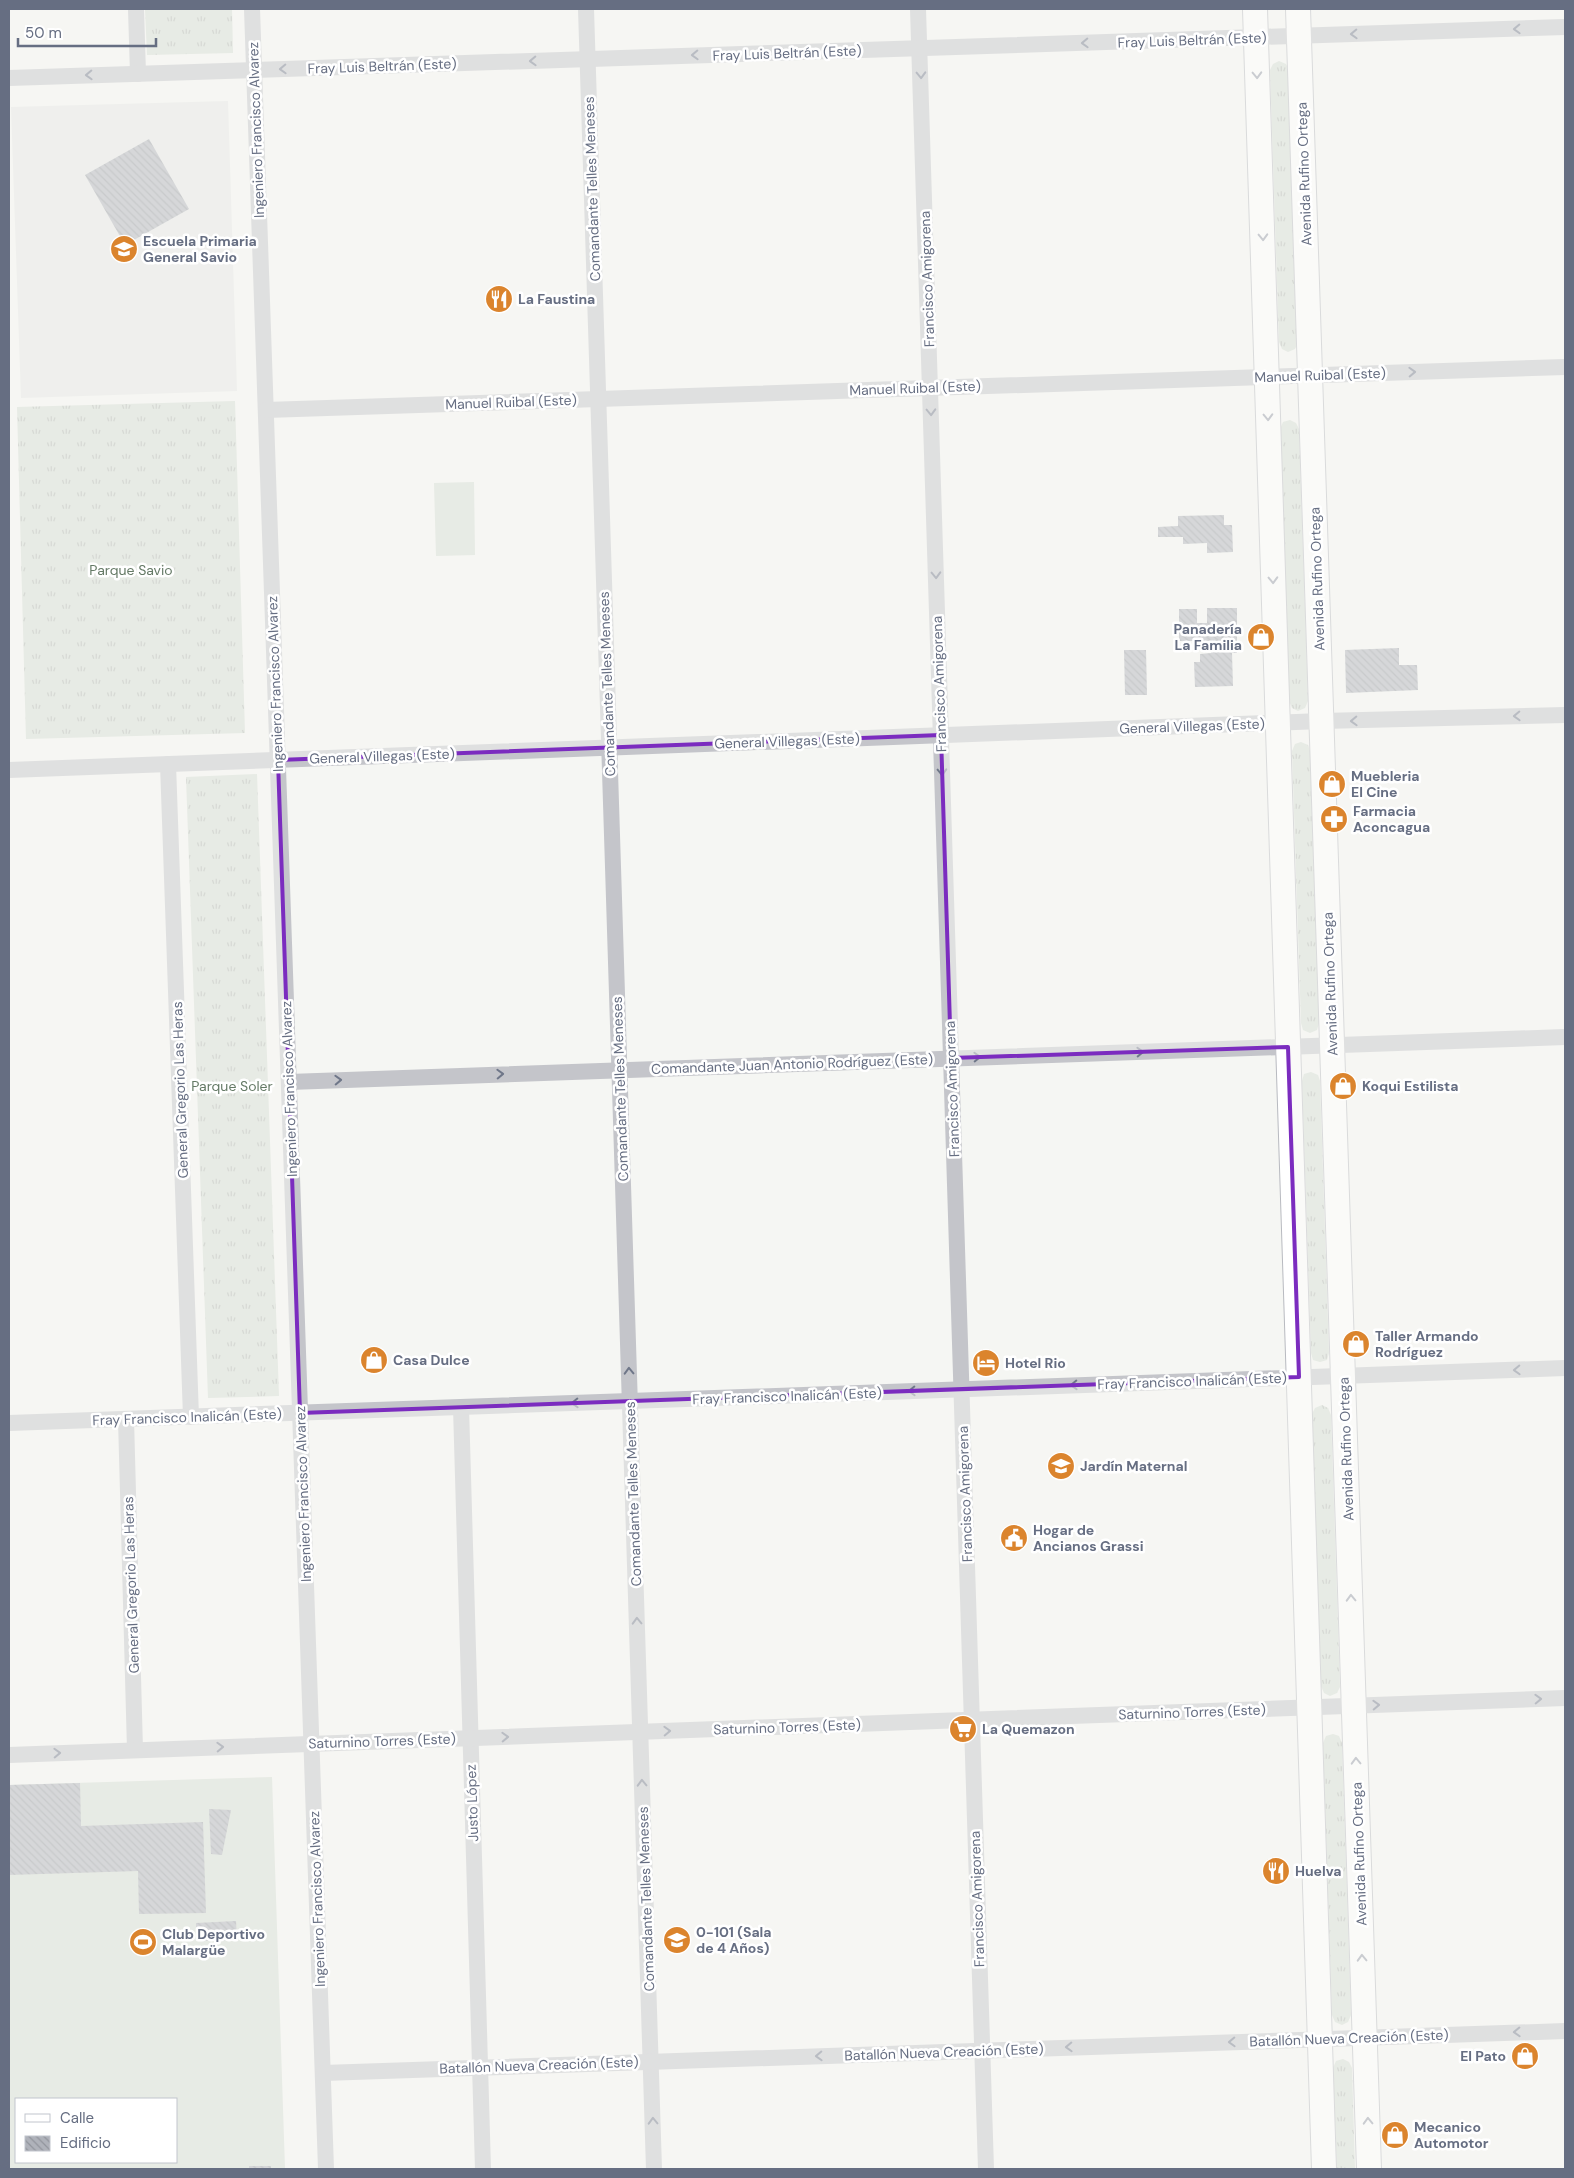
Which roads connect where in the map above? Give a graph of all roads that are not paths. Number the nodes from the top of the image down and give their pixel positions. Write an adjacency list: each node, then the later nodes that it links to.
1 (136, 9): 13 (street)
2 (252, 9): 12 (street, Ingeniero Francisco Alvarez)
3 (586, 9): 11 (street, Comandante Telles Meneses)
4 (918, 9): 10 (street, Francisco Amigorena)
5 (1255, 9): 9 (main road)
6 (1298, 9): 8 (main road, Avenida Rufino Ortega)
7 (1565, 27): 8 (street, Fray Luis Beltrán (Este), one-way to 8)
8 (1299, 36): 9 (street, Fray Luis Beltrán (Este)); 16 (main road, Avenida Rufino Ortega)
9 (1256, 38): 10 (street, Fray Luis Beltrán (Este), one-way to 10); 17 (main road, one-way to 17)
10 (920, 48): 11 (street, Fray Luis Beltrán (Este), one-way to 11); 18 (street, Francisco Amigorena, one-way to 18)
11 (588, 59): 12 (street, Fray Luis Beltrán (Este), one-way to 12); 19 (street, Comandante Telles Meneses)
12 (254, 70): 13 (street, Fray Luis Beltrán (Este)); 20 (street, Ingeniero Francisco Alvarez)
13 (138, 74): 14 (street, Fray Luis Beltrán (Este), one-way to 14)
14 (9, 78)
15 (1565, 366): 16 (street, Manuel Ruibal (Este), one-way to 15)
16 (1310, 375): 17 (street, Manuel Ruibal (Este)); 22 (main road, Avenida Rufino Ortega)
17 (1267, 376): 18 (street, Manuel Ruibal (Este)); 23 (main road, one-way to 23)
18 (930, 388): 19 (street, Manuel Ruibal (Este)); 24 (street, Francisco Amigorena, one-way to 24)
19 (598, 399): 20 (street, Manuel Ruibal (Este)); 25 (street, Comandante Telles Meneses)
20 (266, 410): 26 (street, Ingeniero Francisco Alvarez)
21 (1565, 715): 22 (street, General Villegas (Este), one-way to 22)
22 (1322, 721): 23 (street, General Villegas (Este)); 30 (main road, Avenida Rufino Ortega)
23 (1278, 723): 24 (street, General Villegas (Este)); 31 (main road)
24 (941, 736): 25 (street, General Villegas (Este)); 32 (street, Francisco Amigorena, one-way to 32)
25 (609, 748): 26 (street, General Villegas (Este)); 33 (street, Comandante Telles Meneses)
26 (278, 760): 27 (street, General Villegas (Este)); 34 (street, Ingeniero Francisco Alvarez)
27 (168, 764): 28 (street, General Villegas (Este)); 42 (street, General Gregorio Las Heras)
28 (9, 770)
29 (1565, 1037): 30 (street, Comandante Juan Antonio Rodríguez (Este))
30 (1332, 1045): 31 (street, Comandante Juan Antonio Rodríguez (Este)); 36 (main road, Avenida Rufino Ortega)
31 (1288, 1047): 32 (street, Comandante Juan Antonio Rodríguez (Este), one-way to 31); 37 (main road)
32 (951, 1058): 33 (street, Comandante Juan Antonio Rodríguez (Este)); 38 (street, Francisco Amigorena)
33 (620, 1070): 34 (street, Comandante Juan Antonio Rodríguez (Este), one-way to 33); 39 (street, Comandante Telles Meneses, one-way to 33)
34 (289, 1082): 41 (street, Ingeniero Francisco Alvarez)
35 (1565, 1368): 36 (street, Fray Francisco Inalicán (Este), one-way to 36)
36 (1343, 1376): 37 (street, Fray Francisco Inalicán (Este)); 46 (main road, Avenida Rufino Ortega, one-way to 36)
37 (1299, 1378): 38 (street, Fray Francisco Inalicán (Este), one-way to 38); 47 (main road)
38 (962, 1389): 39 (street, Fray Francisco Inalicán (Este), one-way to 39); 48 (street, Francisco Amigorena)
39 (630, 1401): 40 (street, Fray Francisco Inalicán (Este), one-way to 40); 49 (street, Comandante Telles Meneses, one-way to 39)
40 (461, 1408): 41 (street, Fray Francisco Inalicán (Este)); 50 (street, Justo López)
41 (300, 1413): 42 (street, Fray Francisco Inalicán (Este)); 51 (street, Ingeniero Francisco Alvarez)
42 (191, 1417): 43 (street, Fray Francisco Inalicán (Este))
43 (126, 1419): 44 (street, Fray Francisco Inalicán (Este)); 52 (street, General Gregorio Las Heras)
44 (9, 1423)
45 (1565, 1698): 46 (street, Saturnino Torres (Este), one-way to 45)
46 (1354, 1706): 47 (street, Saturnino Torres (Este)); 55 (main road, Avenida Rufino Ortega, one-way to 46)
47 (1310, 1708): 48 (street, Saturnino Torres (Este)); 56 (main road)
48 (972, 1720): 49 (street, Saturnino Torres (Este), one-way to 48); 57 (street, Francisco Amigorena)
49 (640, 1732): 50 (street, Saturnino Torres (Este), one-way to 49); 58 (street, Comandante Telles Meneses, one-way to 49)
50 (470, 1738): 51 (street, Saturnino Torres (Este)); 59 (street, Justo López)
51 (312, 1744): 52 (street, Saturnino Torres (Este), one-way to 51); 60 (street, Ingeniero Francisco Alvarez)
52 (136, 1750): 53 (street, Saturnino Torres (Este), one-way to 52)
53 (9, 1755)
54 (1565, 2031): 55 (street, Batallón Nueva Creación (Este), one-way to 55)
55 (1365, 2038): 56 (street, Batallón Nueva Creación (Este)); 66 (main road, Avenida Rufino Ortega, one-way to 55)
56 (1320, 2039): 57 (street, Batallón Nueva Creación (Este), one-way to 57); 65 (main road)
57 (982, 2050): 58 (street, Batallón Nueva Creación (Este), one-way to 58); 64 (street, Francisco Amigorena)
58 (651, 2062): 59 (street, Batallón Nueva Creación (Este)); 63 (street, Comandante Telles Meneses, one-way to 58)
59 (480, 2067): 60 (street, Batallón Nueva Creación (Este)); 62 (street, Justo López)
60 (323, 2073): 61 (street, Ingeniero Francisco Alvarez)
61 (326, 2169)
62 (483, 2169)
63 (654, 2169)
64 (986, 2169)
65 (1324, 2169)
66 (1369, 2169)

